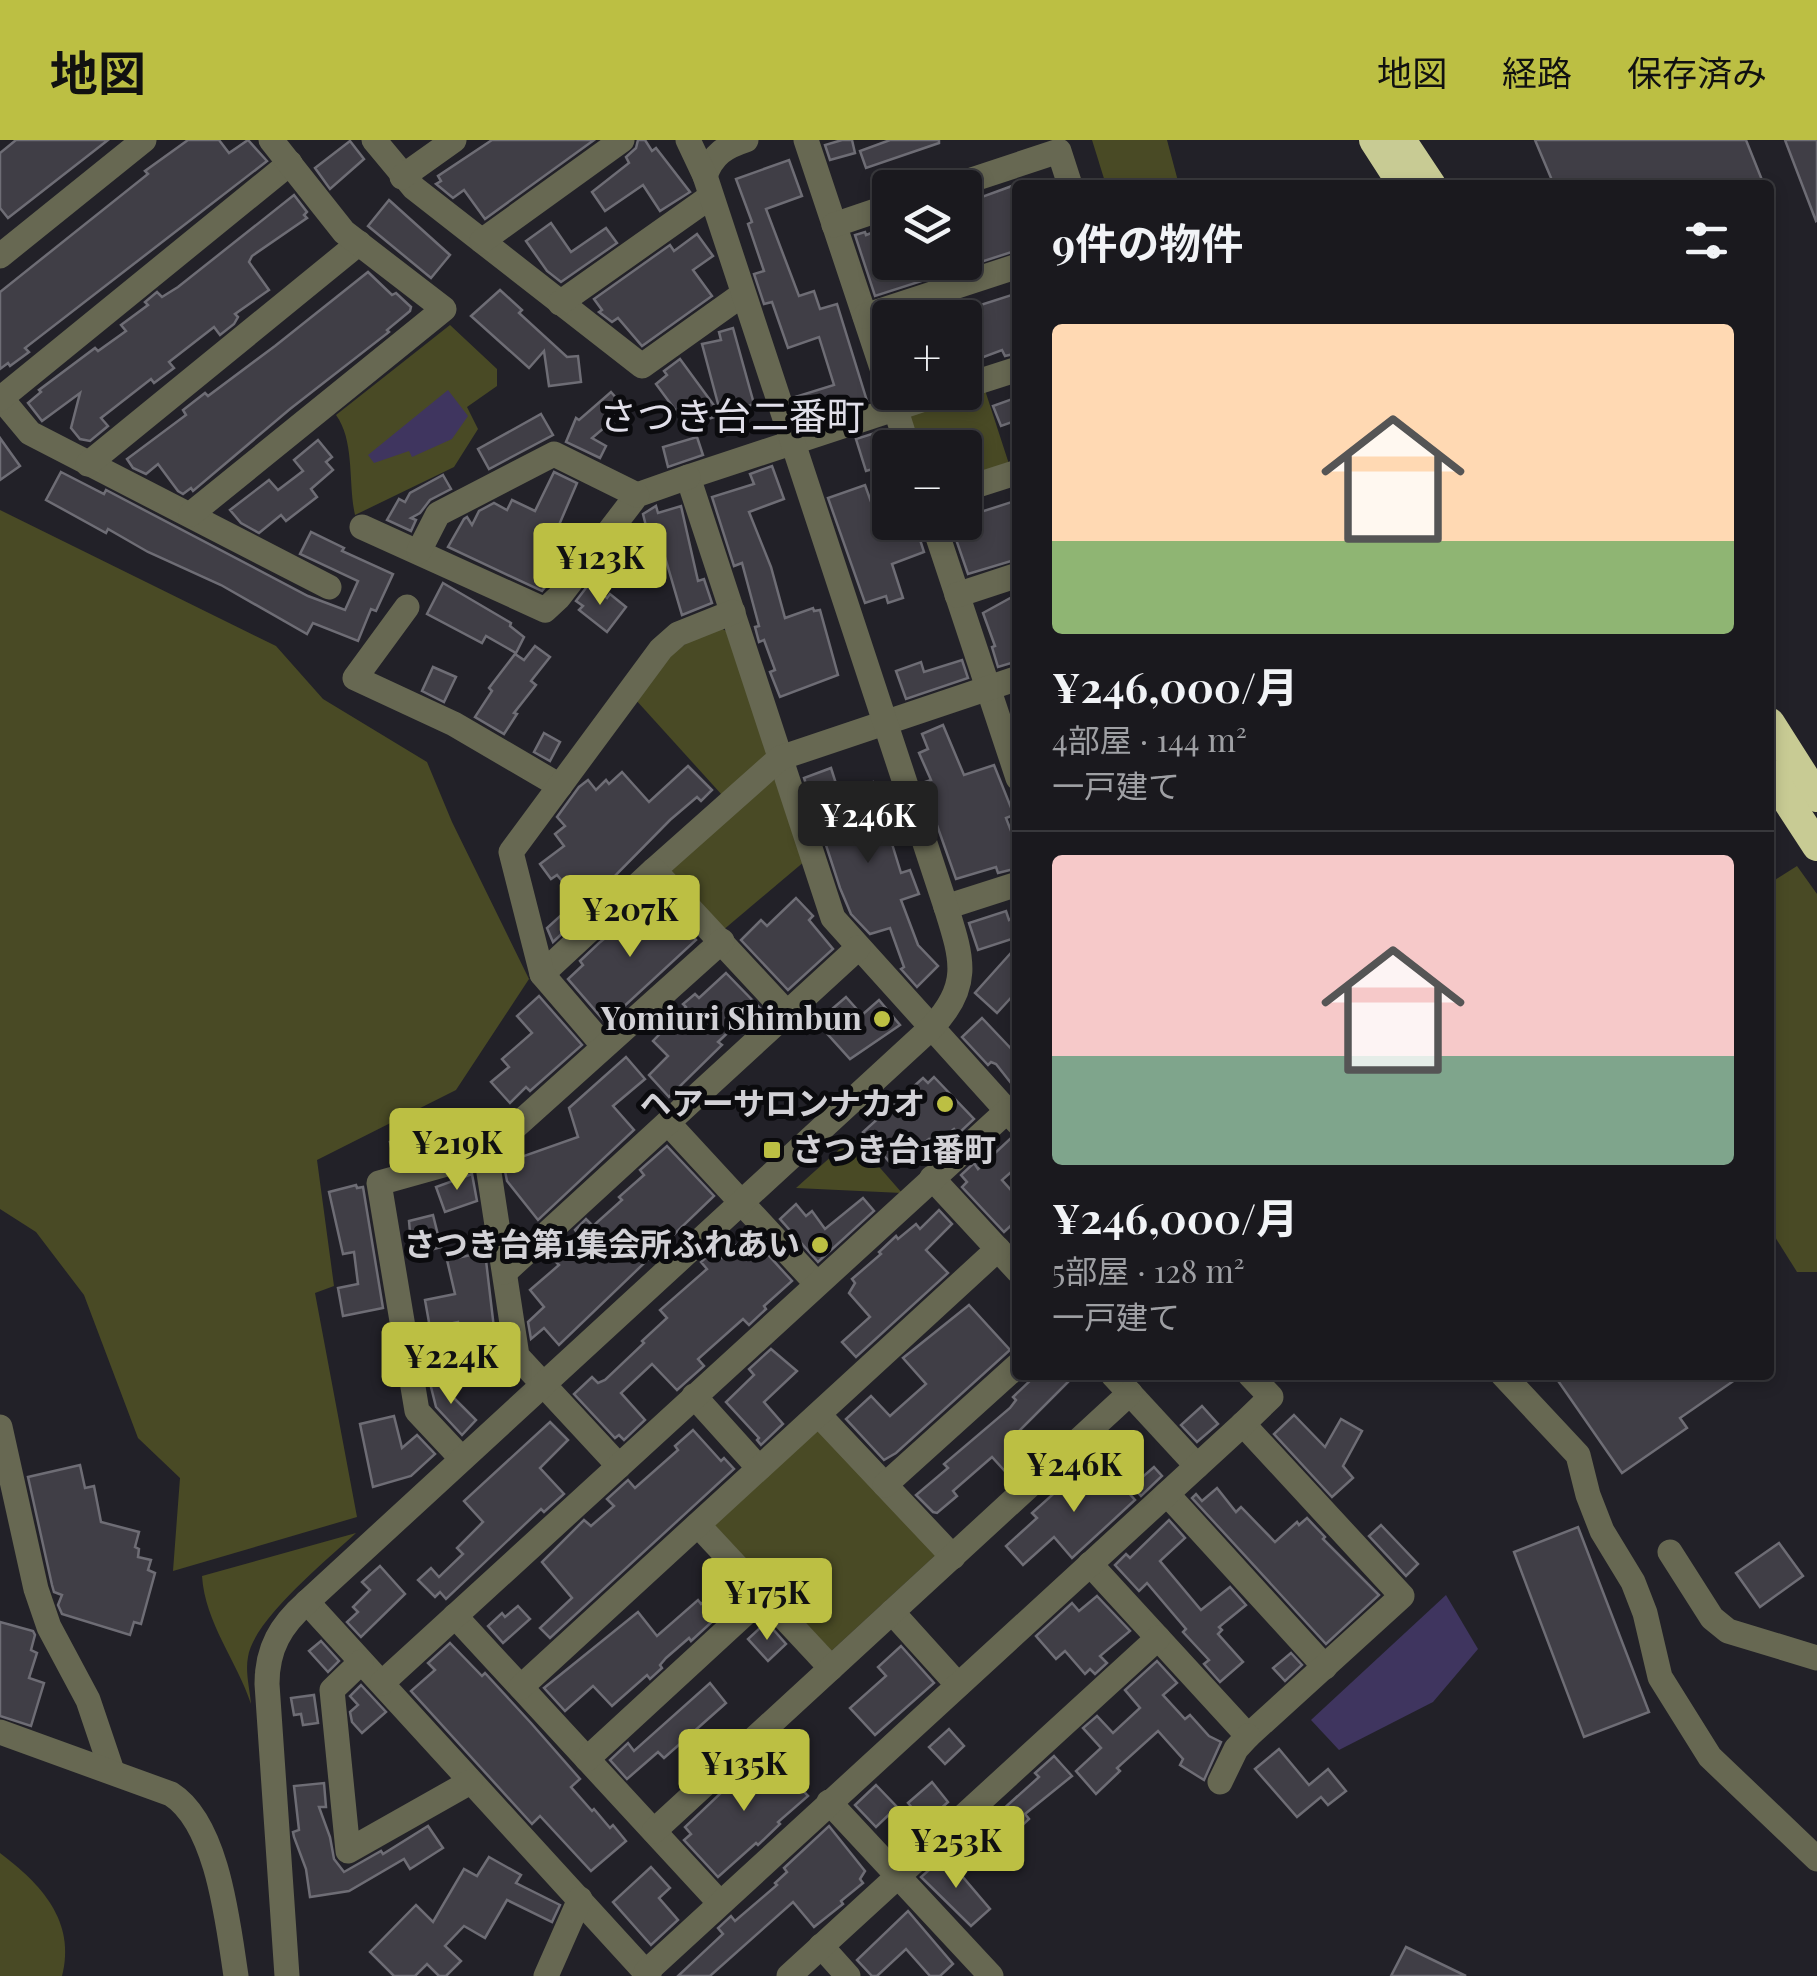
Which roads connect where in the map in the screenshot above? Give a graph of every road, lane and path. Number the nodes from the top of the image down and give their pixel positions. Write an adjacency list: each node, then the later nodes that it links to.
1 (144, 140): 22 (street)
2 (271, 140): 11 (street)
3 (374, 140): 13 (street)
4 (454, 140): 13 (street)
5 (622, 140): 20 (street)
6 (688, 140): 17 (street)
7 (746, 140): 17 (street)
8 (806, 140): 19 (street)
9 (1374, 140): 15 (highway)
10 (1401, 140): 16 (highway)
11 (290, 163): 21 (street); 30 (street)
12 (982, 176): 14 (street)
13 (402, 177): 20 (street)
14 (1068, 180)
15 (1401, 180)
16 (1428, 180)
17 (707, 186): 24 (street); 25 (street)
18 (872, 212): 19 (street)
19 (834, 225): 26 (street)
20 (482, 241): 25 (street)
21 (359, 243): 33 (street); 38 (street)
22 (0, 256)
23 (1012, 268): 26 (street)
24 (742, 294): 25 (street); 32 (street)
25 (560, 303)
26 (865, 316): 27 (street)
27 (872, 337)
28 (1012, 370): 29 (street)
29 (982, 380)
30 (0, 398): 33 (street)
31 (872, 407): 32 (street)
32 (792, 442): 35 (street); 49 (street)
33 (88, 464): 38 (street)
34 (1012, 474): 36 (street)
35 (688, 477): 37 (street); 46 (street)
36 (982, 484)
37 (637, 495): 41 (street); 41 (street)
38 (191, 514): 43 (street)
39 (362, 527): 41 (street)
40 (939, 540): 44 (street)
41 (419, 551)
42 (1012, 577): 44 (street)
43 (330, 588)
44 (957, 595): 48 (street)
45 (407, 608): 54 (street)
46 (732, 612): 51 (street); 54 (street)
47 (1012, 680): 48 (street)
48 (988, 688): 49 (street); 52 (street)
49 (883, 722): 51 (street); 59 (street)
50 (1774, 729): 55 (highway)
51 (780, 758): 57 (street); 61 (street)
52 (1012, 760)
53 (1774, 780): 56 (highway)
54 (560, 786): 62 (street)
55 (1817, 797)
56 (1817, 846)
57 (654, 870): 60 (street); 62 (street)
58 (1012, 886): 59 (street)
59 (946, 907): 64 (street)
60 (722, 942): 63 (street); 65 (street)
61 (858, 948): 63 (street); 64 (street)
62 (542, 974): 65 (street)
63 (787, 1013): 67 (street)
64 (931, 1028): 66 (street); 70 (street)
65 (603, 1045): 68 (street)
66 (1012, 1117): 69 (street)
67 (668, 1123): 70 (street); 73 (street)
68 (486, 1153): 73 (street); 84 (street)
69 (932, 1178): 71 (street); 74 (street)
70 (742, 1203): 74 (street); 79 (street)
71 (998, 1249): 72 (street); 81 (street)
72 (1012, 1264)
73 (505, 1272): 79 (street)
74 (816, 1284): 80 (street)
75 (1012, 1370): 88 (street)
76 (1255, 1380): 82 (street)
77 (1508, 1380): 114 (street)
78 (1122, 1384): 86 (street); 92 (street)
79 (543, 1385): 84 (street); 85 (street)
80 (694, 1396): 85 (street); 87 (street)
81 (819, 1414): 87 (street); 88 (street)
82 (1244, 1424): 86 (street); 101 (street)
83 (0, 1426): 109 (street)
84 (462, 1459): 95 (street)
85 (619, 1466): 97 (street)
86 (1197, 1466): 89 (street)
87 (759, 1468): 90 (street)
88 (886, 1485): 92 (street)
89 (1166, 1494): 93 (street); 101 (street)
90 (698, 1524): 94 (street); 105 (street)
91 (1670, 1552): 99 (street)
92 (953, 1556): 96 (street)
93 (1090, 1564): 98 (street); 104 (street)
94 (764, 1596): 102 (street); 108 (street)
95 (307, 1602): 100 (street); 121 (street)
96 (892, 1612): 102 (street); 104 (street)
97 (455, 1616): 103 (street); 105 (street)
98 (1158, 1638): 107 (street); 115 (street)
99 (1817, 1658)
100 (362, 1662): 103 (street); 110 (street)
101 (1325, 1666): 107 (street)
102 (831, 1668): 113 (street)
103 (382, 1683): 110 (street)
104 (958, 1685): 112 (street)
105 (522, 1688): 108 (street)
106 (0, 1732): 109 (street)
107 (1248, 1736): 111 (street)
108 (587, 1760): 113 (street)
109 (112, 1771): 120 (street)
110 (470, 1782): 116 (street)
111 (1220, 1782)
112 (829, 1802): 115 (street); 117 (street)
113 (654, 1831): 117 (street)
114 (1817, 1858)
115 (898, 1877): 118 (street); 125 (street)
116 (580, 1899): 119 (street); 122 (street)
117 (720, 1903): 119 (street)
118 (821, 1946): 123 (street); 124 (street)
119 (647, 1974)
120 (236, 1976)
121 (288, 1976)
122 (546, 1976)
123 (788, 1976)
124 (848, 1976)
125 (991, 1976)

